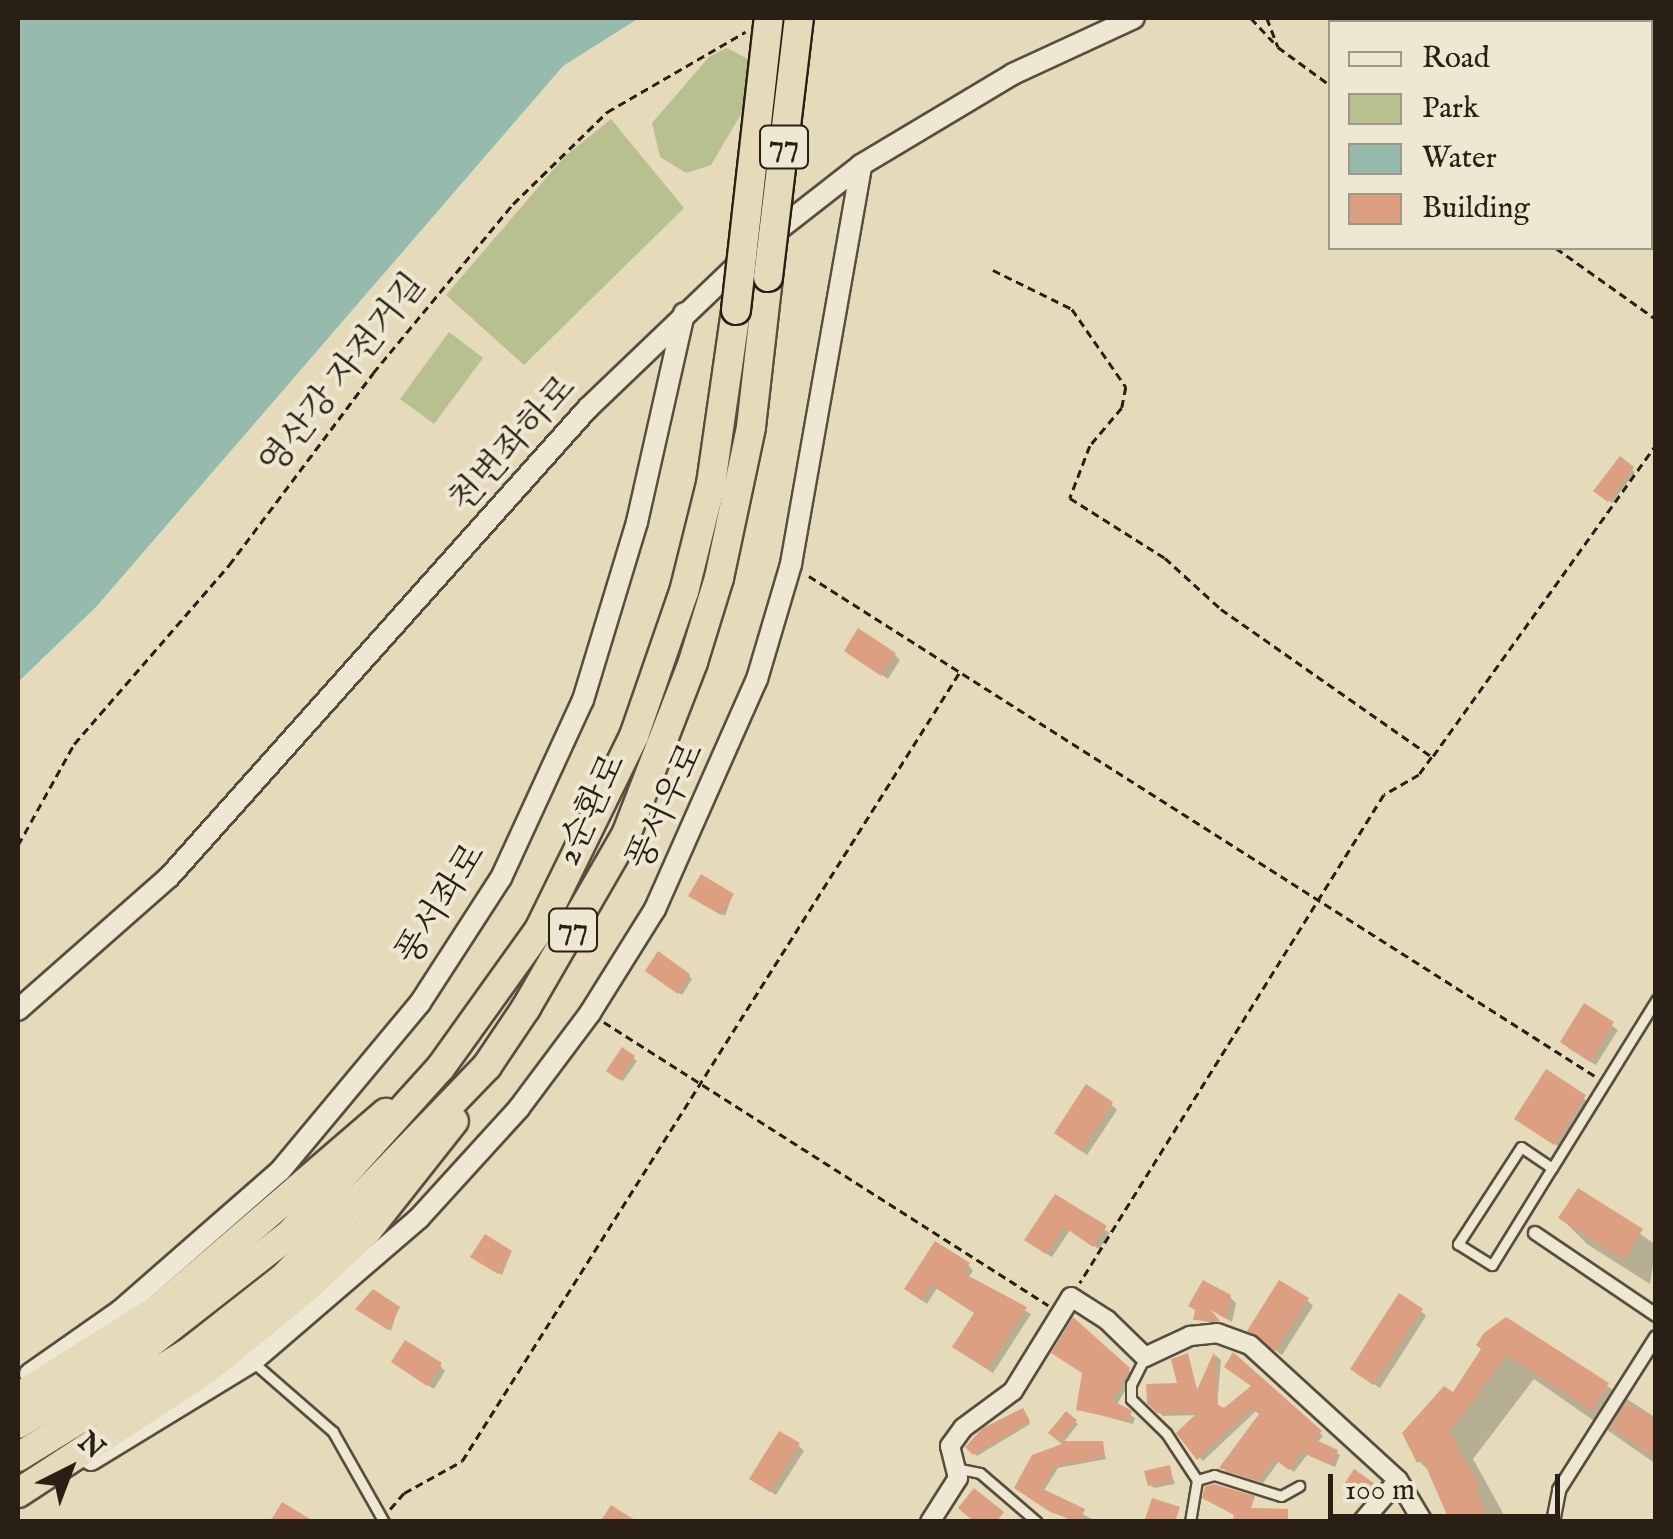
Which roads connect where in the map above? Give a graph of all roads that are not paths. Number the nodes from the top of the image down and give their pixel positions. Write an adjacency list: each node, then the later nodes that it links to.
1 (800, 18): 8 (highway, 2순환로 / 77, bridge)
2 (1134, 18): 4 (street, 천변좌하로)
3 (760, 23): 9 (highway, 2순환로 / 77, bridge)
4 (861, 166): 5 (street, 천변좌하로); 15 (street, 풍서우로)
5 (684, 312): 7 (street, 천변좌하로); 16 (street, 풍서좌로)
6 (1656, 1000): 10 (lane)
7 (18, 1010)
8 (487, 1066): 19 (highway, 2순환로 / 77); 24 (highway)
9 (440, 1067): 17 (highway); 18 (highway, 2순환로 / 77)
10 (1552, 1168): 10 (lane)
11 (1535, 1233): 12 (street)
12 (1656, 1314)
13 (1656, 1337): 31 (street)
14 (1145, 1358): 20 (street); 21 (lane); 22 (street)
15 (252, 1361): 24 (street, 풍서우로); 25 (lane)
16 (18, 1384)
17 (18, 1397)
18 (18, 1424)
19 (18, 1457)
20 (960, 1469): 26 (street); 27 (lane)
21 (1197, 1480): 23 (lane); 28 (lane)
22 (1398, 1480): 29 (street); 30 (street)
23 (1299, 1486)
24 (18, 1494)
25 (383, 1520)
26 (930, 1522)
27 (1036, 1522)
28 (1190, 1522)
29 (1362, 1522)
30 (1423, 1522)
31 (1553, 1522)

